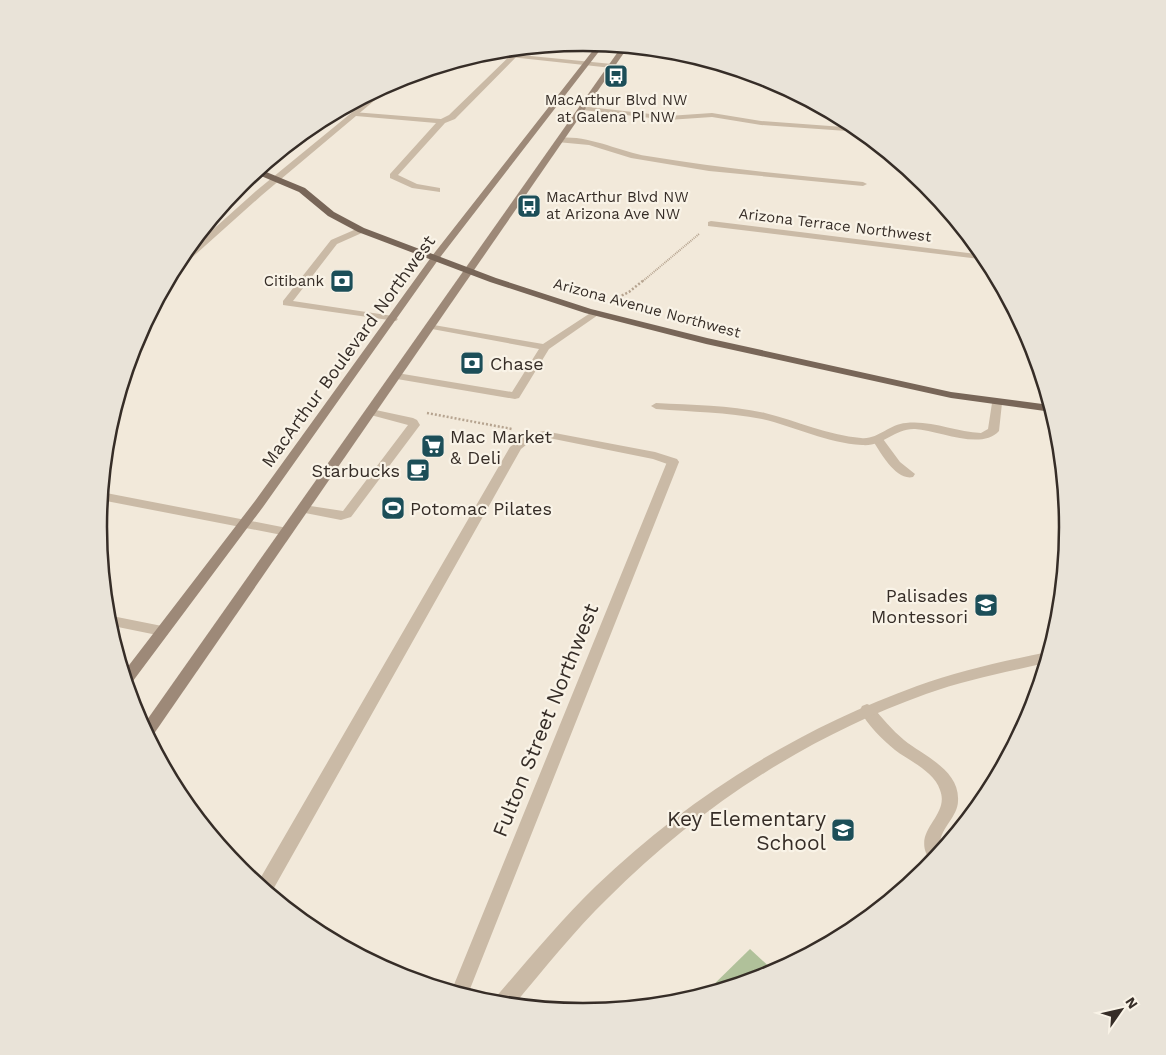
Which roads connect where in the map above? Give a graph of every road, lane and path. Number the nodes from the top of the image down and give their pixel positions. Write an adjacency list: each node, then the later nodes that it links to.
1 (596, 51): 5 (main road, MacArthur Boulevard Northwest)
2 (621, 53): 6 (main road)
3 (513, 56): 10 (street)
4 (514, 56): 5 (street)
5 (587, 64): 6 (street); 21 (main road, MacArthur Boulevard Northwest)
6 (612, 66): 8 (main road)
7 (374, 99): 9 (street)
8 (583, 108): 11 (street); 12 (main road)
9 (356, 114): 10 (street); 14 (street)
10 (442, 121): 16 (street)
11 (843, 129)
12 (560, 140): 15 (street); 22 (main road)
13 (264, 174): 14 (main road, Arizona Avenue Northwest)
14 (276, 178): 18 (main road, Arizona Avenue Northwest); 19 (street)
15 (863, 184)
16 (437, 190)
17 (711, 224): 20 (street, Arizona Terrace Northwest); 23 (path)
18 (361, 230): 21 (main road, Arizona Avenue Northwest); 25 (street)
19 (198, 247)
20 (974, 257)
21 (435, 258): 22 (main road, Arizona Avenue Northwest); 25 (main road, MacArthur Boulevard Northwest)
22 (470, 270): 24 (main road, Arizona Avenue Northwest); 26 (main road)
23 (611, 301)
24 (595, 313): 27 (street); 29 (main road, Arizona Avenue Northwest)
25 (392, 319): 39 (main road, MacArthur Boulevard Northwest)
26 (432, 326): 27 (street); 28 (main road)
27 (545, 347): 28 (street)
28 (397, 376): 33 (main road)
29 (997, 403): 31 (main road, Arizona Avenue Northwest); 35 (street)
30 (656, 406): 35 (street)
31 (1044, 408)
32 (420, 411): 34 (path)
33 (371, 412): 38 (main road); 38 (street)
34 (494, 426)
35 (879, 441): 36 (street)
36 (909, 474)
37 (108, 497): 39 (street)
38 (304, 509): 40 (main road)
39 (244, 524): 40 (street); 42 (main road, MacArthur Boulevard Northwest)
40 (287, 532): 46 (main road)
41 (116, 622): 42 (street)
42 (162, 631): 44 (main road, MacArthur Boulevard Northwest)
43 (1041, 658): 45 (street)
44 (130, 674)
45 (867, 710): 47 (street); 50 (street)
46 (151, 727)
47 (933, 851)
48 (267, 884): 49 (street, Fulton Street Northwest)
49 (461, 988)
50 (507, 998)

